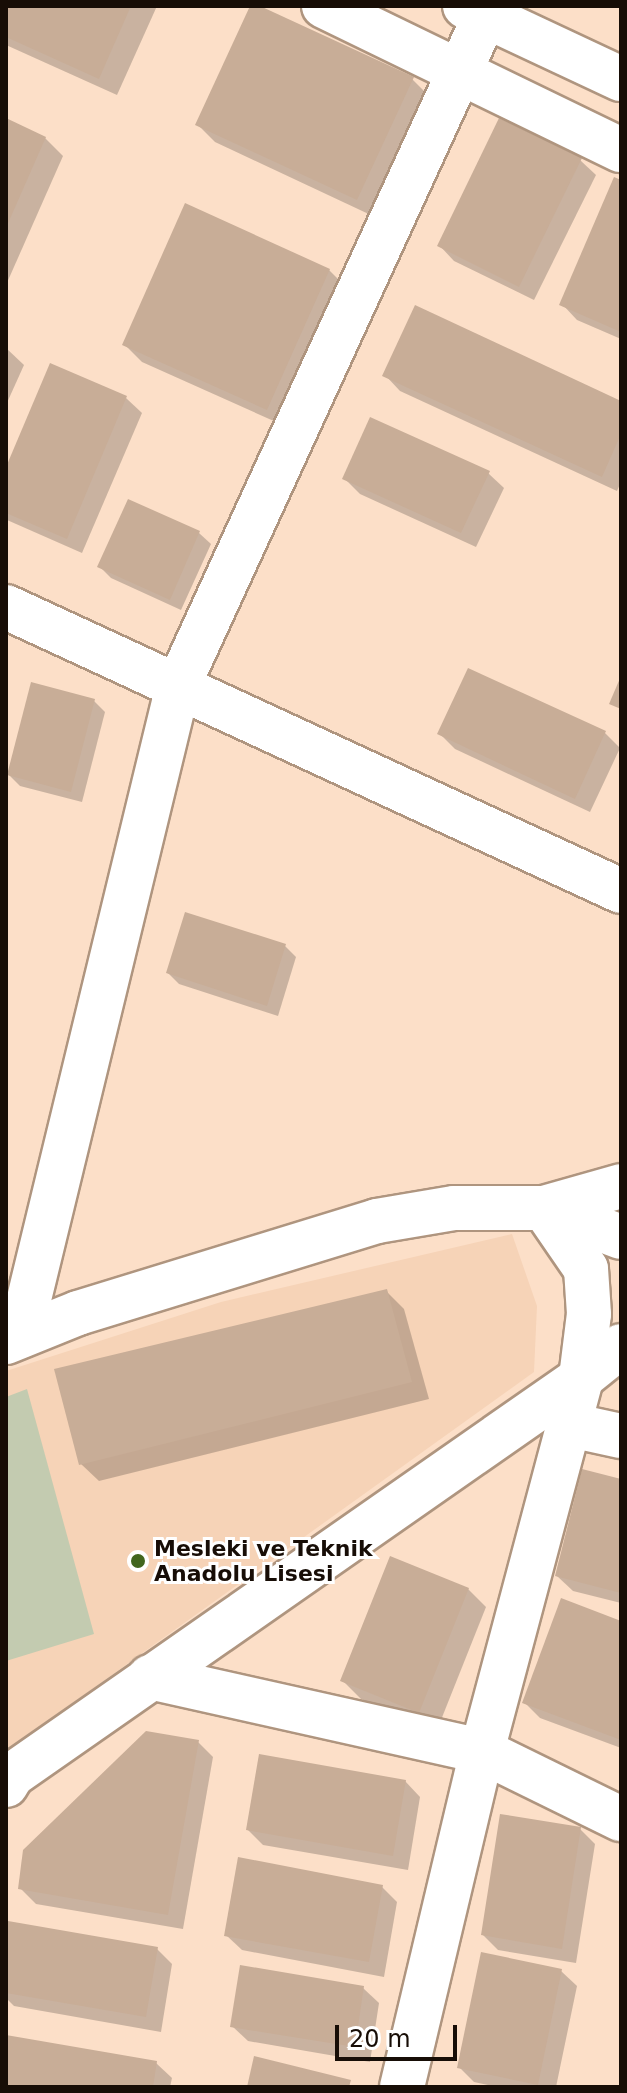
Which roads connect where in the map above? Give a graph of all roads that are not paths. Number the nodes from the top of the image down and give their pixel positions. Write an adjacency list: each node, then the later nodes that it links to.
1 (324, 6): 3 (street)
2 (475, 11): 3 (street); 4 (street)
3 (460, 69): 5 (street); 7 (street)
4 (621, 79)
5 (621, 150)
6 (6, 607): 7 (street)
7 (178, 686): 8 (street); 12 (street)
8 (621, 891)
9 (621, 1186): 10 (street)
10 (544, 1208): 11 (street); 12 (street); 14 (street)
11 (621, 1237)
12 (13, 1339)
13 (621, 1346): 14 (street)
14 (581, 1378): 15 (street); 17 (street)
15 (570, 1425): 16 (street); 18 (street)
16 (621, 1436)
17 (150, 1677): 18 (street); 19 (street)
18 (482, 1751): 20 (street); 21 (street)
19 (6, 1785)
20 (621, 1819)
21 (402, 2087)

